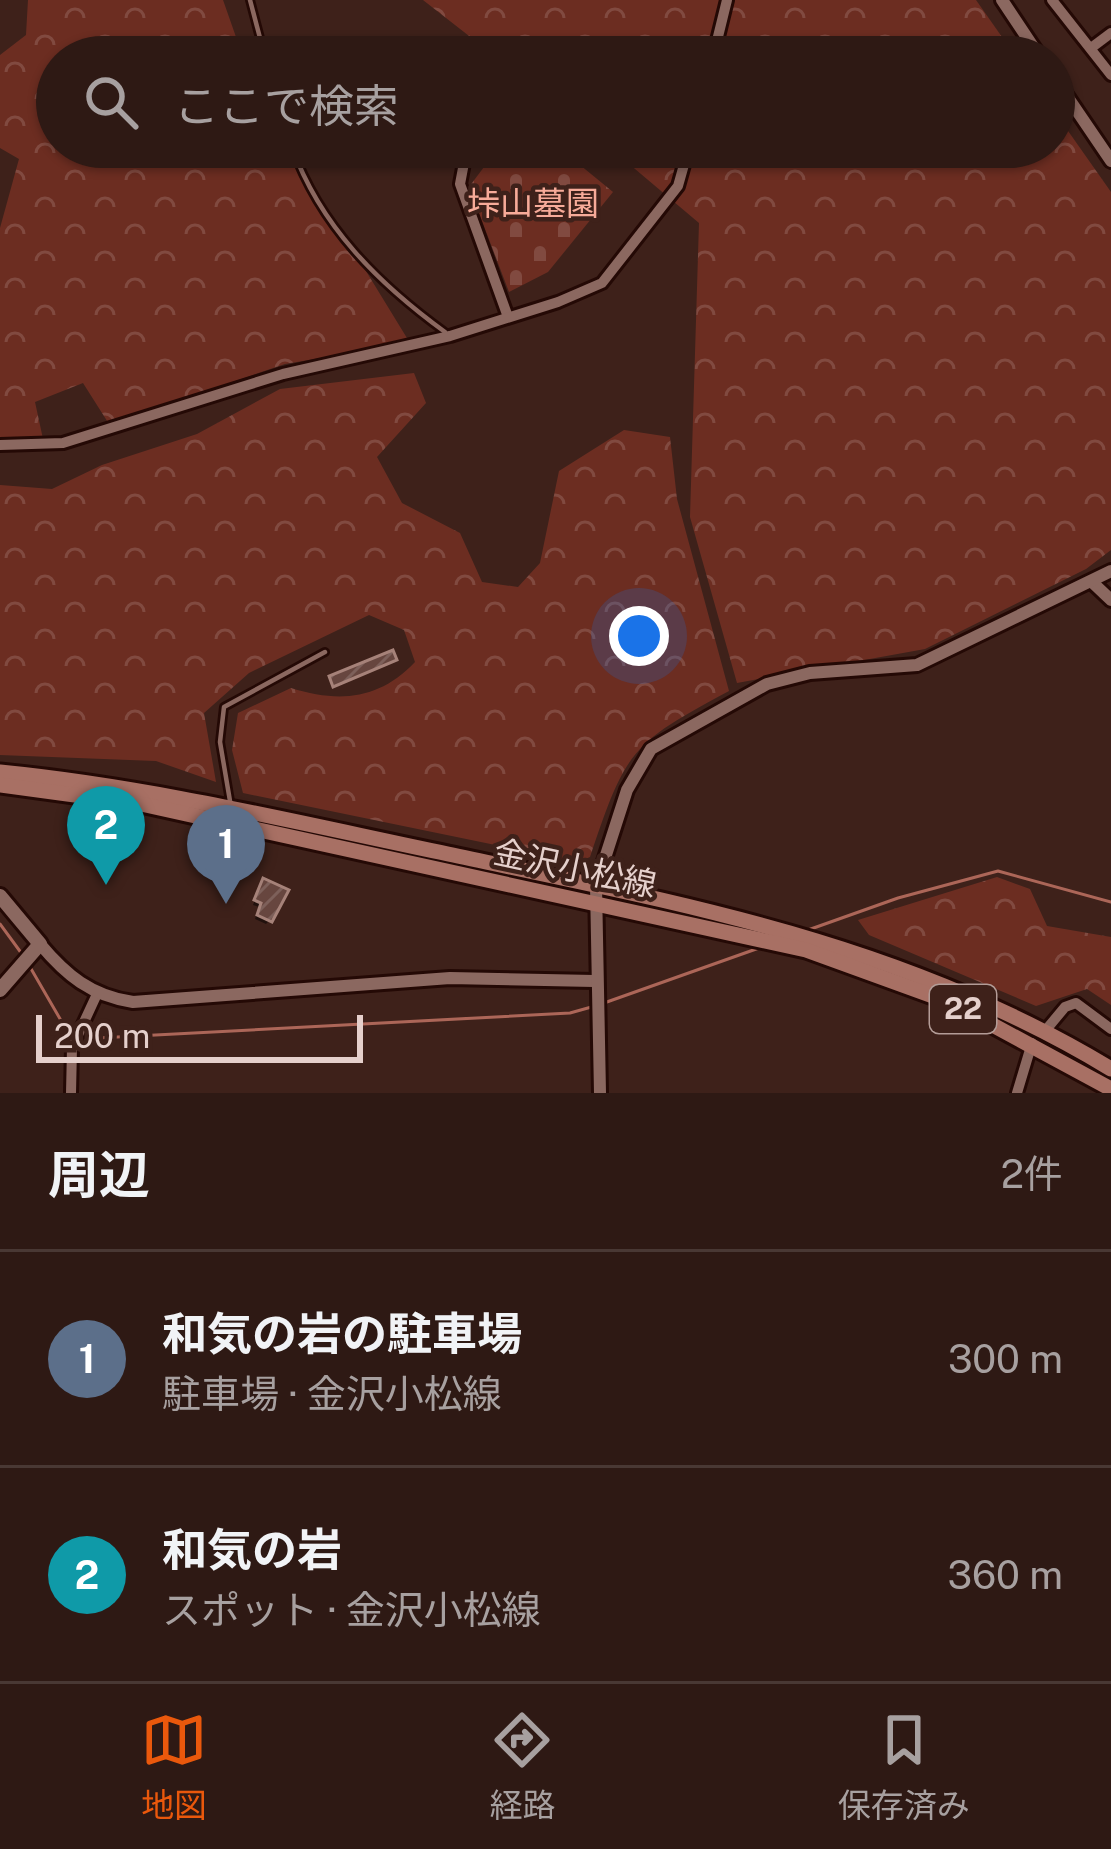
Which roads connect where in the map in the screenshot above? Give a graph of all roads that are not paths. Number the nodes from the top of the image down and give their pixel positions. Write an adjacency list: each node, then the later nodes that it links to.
1 (250, 0): 6 (lane)
2 (727, 0): 7 (street)
3 (1002, 0): 8 (street)
4 (1052, 0): 9 (street)
5 (1111, 33): 9 (street)
6 (260, 36)
7 (718, 36)
8 (1026, 36)
9 (1091, 48): 10 (street)
10 (1111, 75)
11 (1075, 108): 12 (street)
12 (1111, 161)
13 (302, 168): 17 (lane)
14 (463, 168): 16 (street)
15 (683, 168): 16 (street)
16 (508, 317): 17 (street)
17 (450, 336): 18 (street)
18 (0, 446)
19 (1111, 571): 20 (street)
20 (1092, 582): 21 (street); 26 (street)
21 (1111, 600)
22 (325, 652): 25 (lane)
23 (0, 772): 25 (main road, 金沢小松線 / 22)
24 (0, 785): 26 (main road, 金沢小松線 / 22)
25 (230, 807): 26 (main road, 金沢小松線 / 22)
26 (596, 895): 28 (main road, 金沢小松線 / 22); 30 (street)
27 (0, 896): 29 (main road)
28 (808, 944): 34 (main road, 金沢小松線 / 22); 35 (main road, 金沢小松線 / 22)
29 (36, 947): 31 (main road); 32 (street)
30 (595, 984): 32 (street); 39 (street)
31 (0, 990)
32 (97, 994): 38 (street)
33 (1111, 1029): 34 (street)
34 (1045, 1031): 36 (main road, 金沢小松線 / 22)
35 (1032, 1043): 37 (main road, 金沢小松線 / 22); 40 (street)
36 (1111, 1069)
37 (1111, 1089)
38 (71, 1093)
39 (600, 1093)
40 (1017, 1093)

